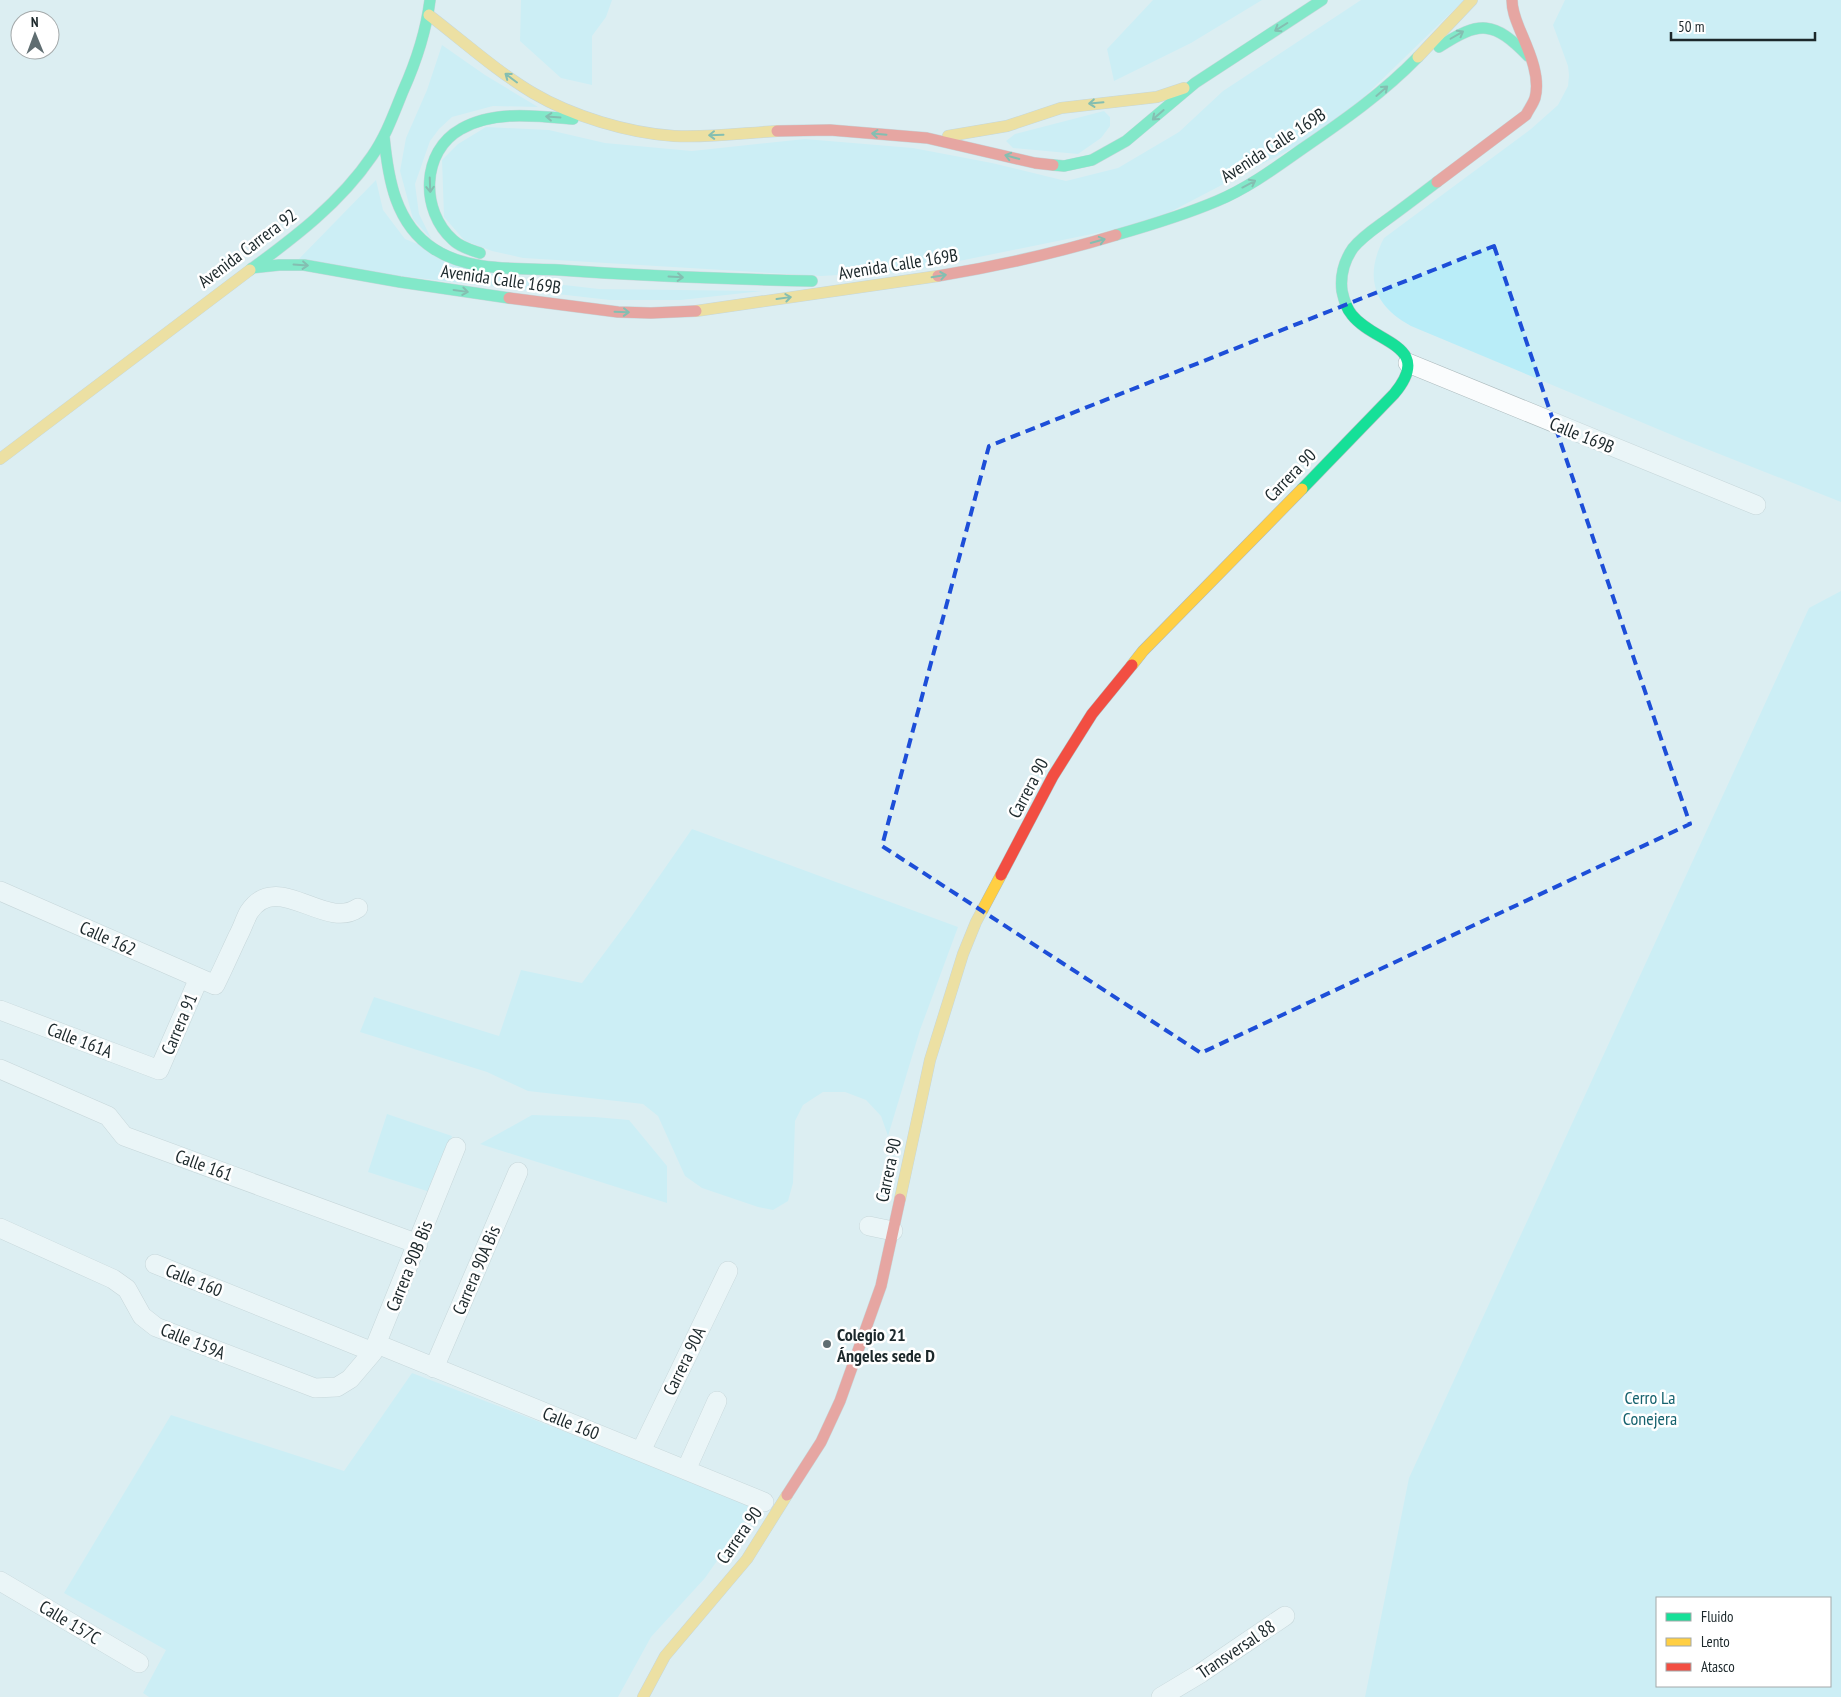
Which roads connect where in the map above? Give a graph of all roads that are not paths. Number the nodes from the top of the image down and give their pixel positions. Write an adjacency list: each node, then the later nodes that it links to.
1 (430, 0): 5 (main road, Avenida Carrera 92)
2 (1322, 0): 8 (main road, one-way to 8)
3 (1472, 0): 7 (main road, Avenida Calle 169B)
4 (1512, 0): 6 (main road)
5 (428, 15): 9 (main road, one-way to 5); 10 (main road, Avenida Carrera 92)
6 (1530, 58): 7 (main road, one-way to 6); 15 (main road)
7 (1403, 72): 14 (main road, Avenida Calle 169B, one-way to 7)
8 (1195, 83): 11 (main road, one-way to 11); 11 (main road, one-way to 11)
9 (602, 122): 11 (main road, one-way to 9); 13 (main road, one-way to 13)
10 (384, 136): 12 (main road, Avenida Carrera 92); 13 (main road)
11 (927, 138)
12 (252, 268): 14 (main road, Avenida Calle 169B, one-way to 14); 16 (main road, Avenida Carrera 92)
13 (592, 273): 14 (main road, one-way to 14)
14 (891, 284)
15 (1408, 363): 17 (street, Calle 169B); 28 (main road, Carrera 90)
16 (0, 459)
17 (1756, 505)
18 (0, 891): 20 (street, Calle 162)
19 (358, 908): 20 (street, Carrera 91)
20 (207, 982): 23 (street, Carrera 91)
21 (0, 1010): 23 (street, Calle 161A)
22 (0, 1069): 29 (street, Calle 161)
23 (159, 1070)
24 (456, 1147): 29 (street, Carrera 90B Bis)
25 (518, 1172): 33 (street, Carrera 90A Bis)
26 (869, 1226): 28 (street)
27 (0, 1228): 34 (street, Calle 159A)
28 (893, 1230): 42 (main road, Carrera 90)
29 (418, 1244): 32 (street, Carrera 90B Bis)
30 (155, 1264): 32 (street, Calle 160)
31 (728, 1270): 36 (street, Carrera 90A)
32 (375, 1348): 33 (street, Calle 160); 34 (street, Carrera 90B Bis)
33 (434, 1368): 36 (street, Calle 160)
34 (350, 1378)
35 (717, 1401): 37 (street)
36 (641, 1451): 37 (street, Calle 160)
37 (686, 1470): 38 (street, Calle 160)
38 (764, 1502)
39 (0, 1581): 41 (street, Calle 157C)
40 (1285, 1616): 43 (street, Transversal 88)
41 (139, 1663)
42 (643, 1697)
43 (1161, 1697)

